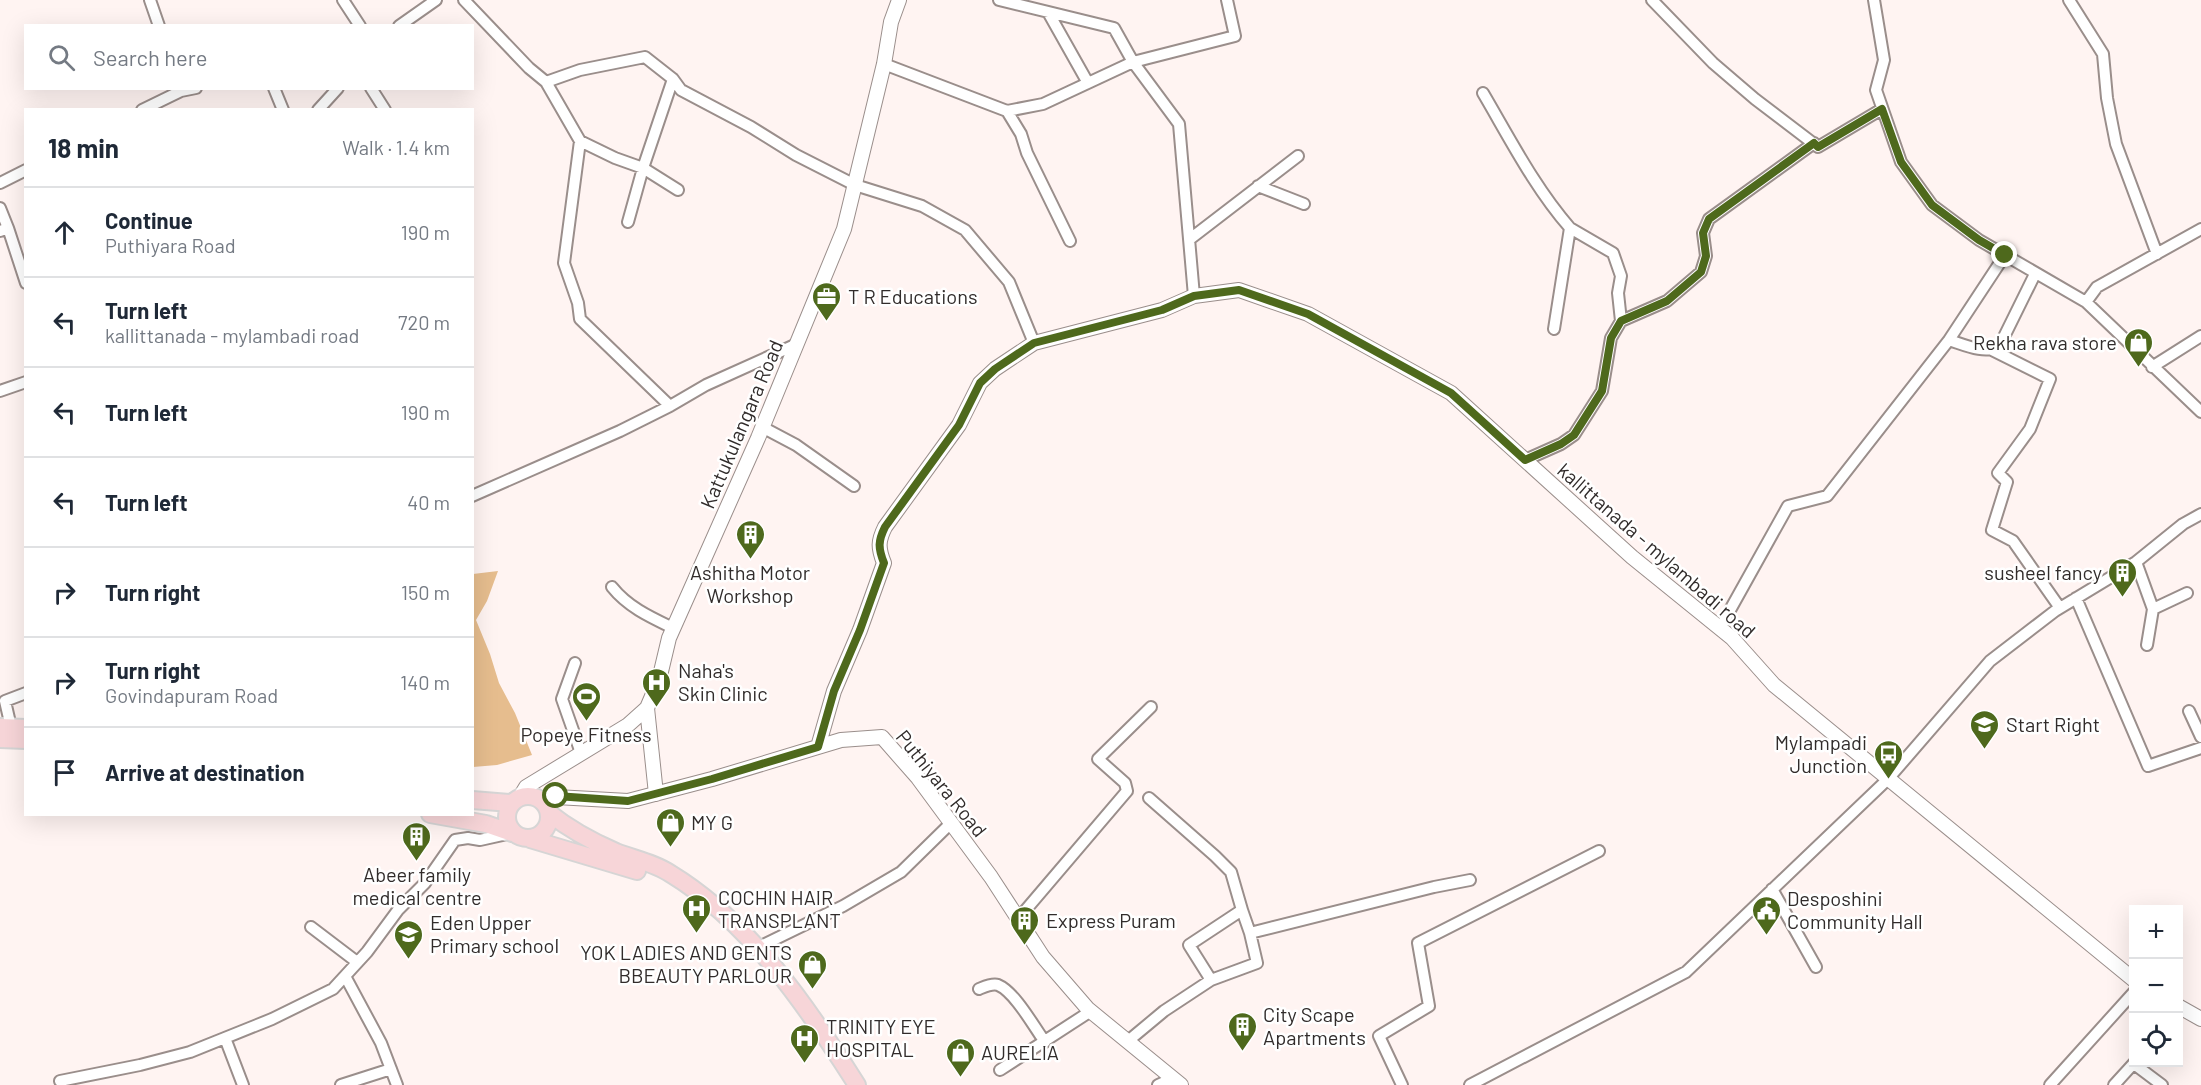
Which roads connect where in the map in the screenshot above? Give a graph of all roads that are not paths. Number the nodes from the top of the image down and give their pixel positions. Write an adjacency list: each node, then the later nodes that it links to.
1 (150, 0): 12 (street)
2 (343, 0): 13 (street)
3 (436, 0): 14 (street)
4 (464, 0): 18 (street)
5 (899, 0): 16 (street, Kattukulangara Road)
6 (999, 0): 11 (street)
7 (1227, 0): 15 (street)
8 (1652, 0): 32 (street)
9 (1874, 0): 29 (street)
10 (2069, 0): 48 (street)
11 (1048, 12): 15 (street); 19 (street)
12 (158, 24)
13 (359, 24)
14 (402, 24)
15 (1133, 62): 19 (street); 46 (street)
16 (884, 64): 30 (street); 37 (street, Kattukulangara Road)
17 (673, 79): 18 (street); 34 (street); 37 (street)
18 (546, 82): 31 (street)
19 (1088, 83): 30 (street)
20 (180, 90): 25 (street)
21 (274, 90): 26 (street)
22 (336, 90): 27 (street)
23 (373, 90): 28 (street)
24 (1484, 93): 43 (street)
25 (146, 108)
26 (281, 108)
27 (320, 108)
28 (385, 108)
29 (1882, 109): 32 (street); 49 (street)
30 (1007, 111): 47 (street)
31 (580, 141): 34 (street); 64 (street)
32 (1814, 143): 54 (street)
33 (1298, 156): 38 (street)
34 (643, 168): 39 (street); 42 (street)
35 (24, 171): 36 (street)
36 (0, 183)
37 (855, 185): 58 (street); 59 (street, Kattukulangara Road)
38 (1258, 186): 40 (street); 46 (street)
39 (678, 190)
40 (1304, 204)
41 (0, 208): 44 (street)
42 (628, 222)
43 (1570, 228): 54 (street); 55 (street)
44 (4, 229): 51 (street)
45 (2201, 229): 48 (street)
46 (1190, 239): 52 (street)
47 (1070, 241)
48 (2157, 254): 53 (street)
49 (2005, 255): 50 (street); 57 (street)
50 (2035, 274): 53 (street); 60 (street)
51 (24, 278)
52 (1194, 296): 58 (street, kallittanada - mylambadi road); 67 (street, kallittanada - mylambadi road)
53 (2086, 302): 61 (street)
54 (1621, 321): 67 (street)
55 (1554, 329)
56 (2201, 336): 61 (street)
57 (1949, 340): 60 (street); 78 (street)
58 (1034, 343): 88 (street, kallittanada - mylambadi road)
59 (797, 344): 64 (street); 66 (street, Kattukulangara Road)
60 (1992, 350): 75 (street)
61 (2152, 367): 65 (street)
62 (24, 383): 63 (street)
63 (0, 391)
64 (670, 406): 69 (street)
65 (2201, 412)
66 (762, 427): 68 (street); 77 (street, Kattukulangara Road)
67 (1525, 460): 78 (street, kallittanada - mylambadi road)
68 (854, 486)
69 (474, 495)
70 (2201, 514): 71 (street)
71 (2136, 562): 74 (street); 76 (street)
72 (612, 587): 77 (street)
73 (2187, 593): 76 (street)
74 (2076, 598): 75 (street); 89 (street)
75 (2060, 608): 91 (street)
76 (2153, 609): 79 (street)
77 (673, 628): 83 (street, Kattukulangara Road)
78 (1720, 628): 91 (street, kallittanada - mylambadi road)
79 (2147, 645)
80 (575, 663): 90 (street)
81 (24, 694): 85 (street)
82 (1151, 707): 105 (street)
83 (646, 708): 90 (street, Kattukulangara Road); 92 (street)
84 (2189, 711): 86 (street)
85 (9, 730): 87 (main road)
86 (2201, 737)
87 (24, 739)
88 (818, 747): 92 (street, Puthiyara Road); 98 (street, Puthiyara Road)
89 (2201, 748)
90 (581, 753): 95 (street, Kattukulangara Road)
91 (1888, 779): 103 (street); 112 (street, kallittanada - mylambadi road)
92 (656, 794): 96 (street, Puthiyara Road)
93 (1149, 798): 104 (street)
94 (474, 800): 95 (main road)
95 (516, 800): 96 (main road); 99 (main road)
96 (544, 806): 100 (main road); 108 (main road)
97 (441, 816): 99 (main road)
98 (951, 823): 105 (street, Puthiyara Road); 108 (street)
99 (512, 833): 100 (main road); 109 (street)
100 (530, 839): 131 (main road)
101 (1599, 851): 134 (street)
102 (1470, 880): 107 (street)
103 (1772, 890): 110 (street); 135 (street)
104 (1242, 910): 107 (street); 113 (street)
105 (1018, 919): 117 (street, Puthiyara Road)
106 (311, 927): 109 (street)
107 (1250, 933): 113 (street)
108 (757, 948): 132 (main road)
109 (357, 962): 111 (street)
110 (1816, 967)
111 (345, 976): 119 (street); 124 (street)
112 (2129, 977)
113 (1211, 980): 120 (street)
114 (979, 989): 121 (street)
115 (2129, 996): 136 (street)
116 (2183, 1009): 118 (street)
117 (1091, 1011): 120 (street, Puthiyara Road); 121 (street)
118 (2201, 1019)
119 (225, 1038): 126 (street); 128 (street)
120 (1128, 1041): 127 (street, Puthiyara Road)
121 (1045, 1042): 125 (street)
122 (2130, 1067): 137 (street)
123 (2139, 1067): 138 (street)
124 (391, 1069): 129 (street); 130 (street)
125 (1000, 1070)
126 (60, 1081)
127 (1177, 1082): 133 (street)
128 (243, 1085)
129 (341, 1085)
130 (397, 1085)
131 (844, 1085)
132 (856, 1085)
133 (1158, 1085)
134 (1402, 1085)
135 (1470, 1085)
136 (2050, 1085)
137 (2114, 1085)
138 (2162, 1085)

